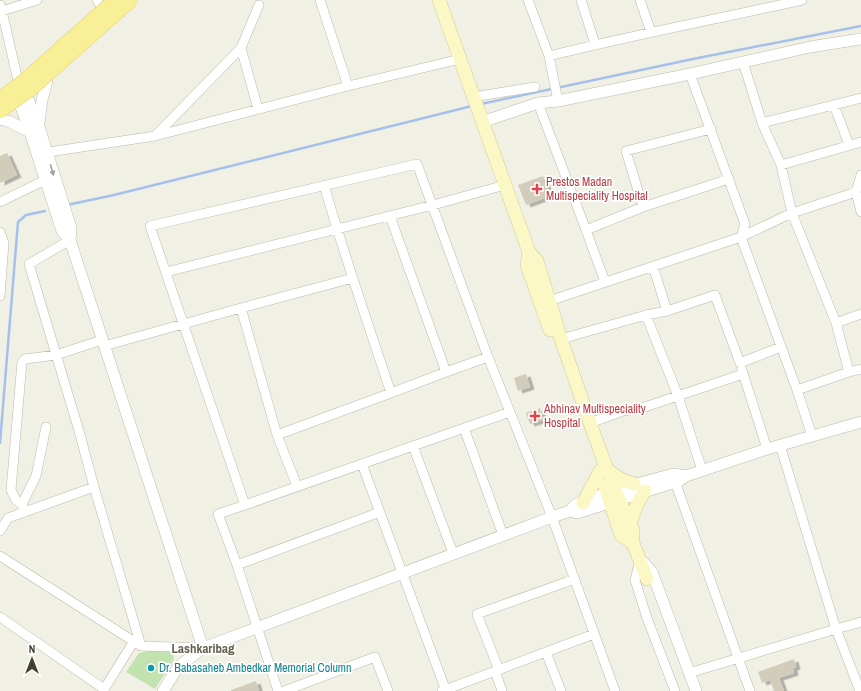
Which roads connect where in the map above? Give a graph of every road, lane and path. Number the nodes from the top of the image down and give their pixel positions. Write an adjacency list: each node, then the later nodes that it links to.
1 (37, 0): 13 (street)
2 (115, 0): 25 (main road, bridge)
3 (131, 0): 33 (main road, bridge)
4 (140, 0): 22 (main road)
5 (439, 0): 19 (main road)
6 (528, 0): 18 (street)
7 (581, 0): 16 (street)
8 (640, 0): 14 (street)
9 (802, 0): 14 (street)
10 (324, 1): 23 (street)
11 (104, 3): 25 (main road)
12 (259, 5): 17 (street)
13 (1, 9): 25 (street)
14 (651, 32): 16 (street)
15 (861, 39): 20 (street)
16 (595, 44): 18 (street)
17 (241, 48): 32 (street); 39 (street)
18 (550, 56): 28 (street)
19 (460, 59): 23 (street); 26 (main road)
20 (742, 62): 21 (street); 36 (street)
21 (690, 74): 28 (street); 38 (street)
22 (48, 81): 29 (main road); 37 (street)
23 (348, 86): 32 (street)
24 (535, 86): 26 (street)
25 (7, 91): 29 (street)
26 (474, 97): 34 (main road)
27 (861, 98): 31 (street)
28 (557, 99): 30 (street)
29 (24, 101): 35 (main road); 37 (street)
30 (538, 103): 34 (street); 57 (street)
31 (834, 105): 36 (street); 41 (street)
32 (258, 109): 39 (street)
33 (0, 111)
34 (481, 117): 47 (main road)
35 (0, 118): 37 (street)
36 (762, 123): 43 (street)
37 (34, 128): 42 (street)
38 (711, 129): 45 (street); 52 (street)
39 (154, 136): 42 (street)
40 (861, 142): 41 (street)
41 (849, 145): 43 (street)
42 (42, 153): 46 (street); 60 (street, one-way to 60)
43 (781, 165): 54 (street)
44 (861, 175): 49 (street)
45 (729, 179): 52 (street); 59 (street)
46 (45, 180): 50 (street); 60 (street)
47 (505, 185): 51 (street); 66 (main road)
48 (324, 186): 51 (street); 56 (street); 62 (street)
49 (856, 192): 53 (street); 54 (street)
50 (0, 202)
51 (433, 205): 55 (street); 77 (street)
52 (643, 207): 57 (street)
53 (861, 212)
54 (792, 213): 59 (street); 71 (street)
55 (390, 216): 56 (street); 80 (street)
56 (337, 229): 62 (street); 63 (street)
57 (586, 230): 64 (street)
58 (0, 232): 65 (street)
59 (741, 238): 61 (street); 75 (street)
60 (70, 240): 74 (street); 76 (street)
61 (653, 266): 64 (street); 68 (street)
62 (166, 272): 72 (street)
63 (353, 278): 67 (street); 84 (street)
64 (605, 282): 66 (street)
65 (0, 296)
66 (544, 302): 73 (main road); 97 (main road)
67 (241, 308): 72 (street); 91 (street)
68 (667, 311): 70 (street); 78 (street)
69 (861, 314): 71 (street)
70 (646, 315): 73 (street); 85 (street)
71 (836, 323): 81 (street)
72 (184, 324): 74 (street); 105 (street)
73 (561, 339): 88 (main road)
74 (103, 343): 76 (street); 127 (street)
75 (781, 347): 78 (street); 83 (street)
76 (56, 355): 101 (street); 106 (street)
77 (488, 357): 80 (street); 86 (street)
78 (740, 363): 82 (street)
79 (861, 369): 81 (street)
80 (446, 372): 84 (street)
81 (849, 372): 83 (street)
82 (743, 374): 85 (street); 95 (street)
83 (797, 390): 92 (street)
84 (391, 393): 91 (street)
85 (678, 396): 88 (street); 98 (street)
86 (510, 412): 90 (street); 109 (street)
87 (861, 422): 92 (street)
88 (590, 423): 97 (main road)
89 (46, 427): 106 (street)
90 (464, 428): 94 (street); 112 (street)
91 (277, 435): 100 (street)
92 (812, 436): 93 (street)
93 (780, 445): 95 (street); 124 (street)
94 (413, 446): 96 (street); 114 (street)
95 (766, 448): 98 (street)
96 (362, 464): 100 (street); 107 (street)
97 (603, 470): 102 (main road); 103 (main road); 104 (main road)
98 (702, 470): 99 (street)
99 (674, 478): 102 (street); 129 (street)
100 (297, 486): 105 (street)
101 (94, 487): 106 (street); 126 (street)
102 (640, 488): 103 (street); 110 (main road)
103 (613, 496): 104 (street); 108 (street); 110 (main road); 113 (main road)
104 (583, 502): 108 (street)
105 (245, 505): 117 (street)
106 (22, 508): 111 (street)
107 (380, 512): 117 (street); 118 (street)
108 (570, 512): 109 (street)
109 (552, 517): 112 (street); 119 (street)
110 (630, 523): 113 (main road)
111 (0, 531)
112 (503, 535): 114 (street)
113 (633, 543): 116 (main road)
114 (453, 553): 118 (street)
115 (0, 556): 126 (street)
116 (640, 560): 120 (main road); 131 (street); 141 (street)
117 (237, 566): 123 (street)
118 (402, 573): 123 (street); 137 (street)
119 (575, 579): 125 (street); 130 (street)
120 (647, 579)
121 (0, 617): 132 (street)
122 (861, 622): 124 (street)
123 (258, 626): 127 (street); 134 (street)
124 (836, 629): 129 (street); 144 (street)
125 (594, 634): 128 (street); 140 (street)
126 (138, 644): 127 (street); 132 (street)
127 (203, 648): 133 (street)
128 (546, 652): 130 (street); 139 (street)
129 (739, 658): 131 (street); 143 (street)
130 (497, 670): 137 (street); 138 (street)
131 (689, 673): 142 (street)
132 (103, 690)
133 (163, 691)
134 (278, 691)
135 (284, 691): 136 (street)
136 (388, 691)
137 (445, 691)
138 (502, 691)
139 (561, 691)
140 (615, 691)
141 (675, 691)
142 (696, 691)
143 (750, 691)
144 (860, 691)

